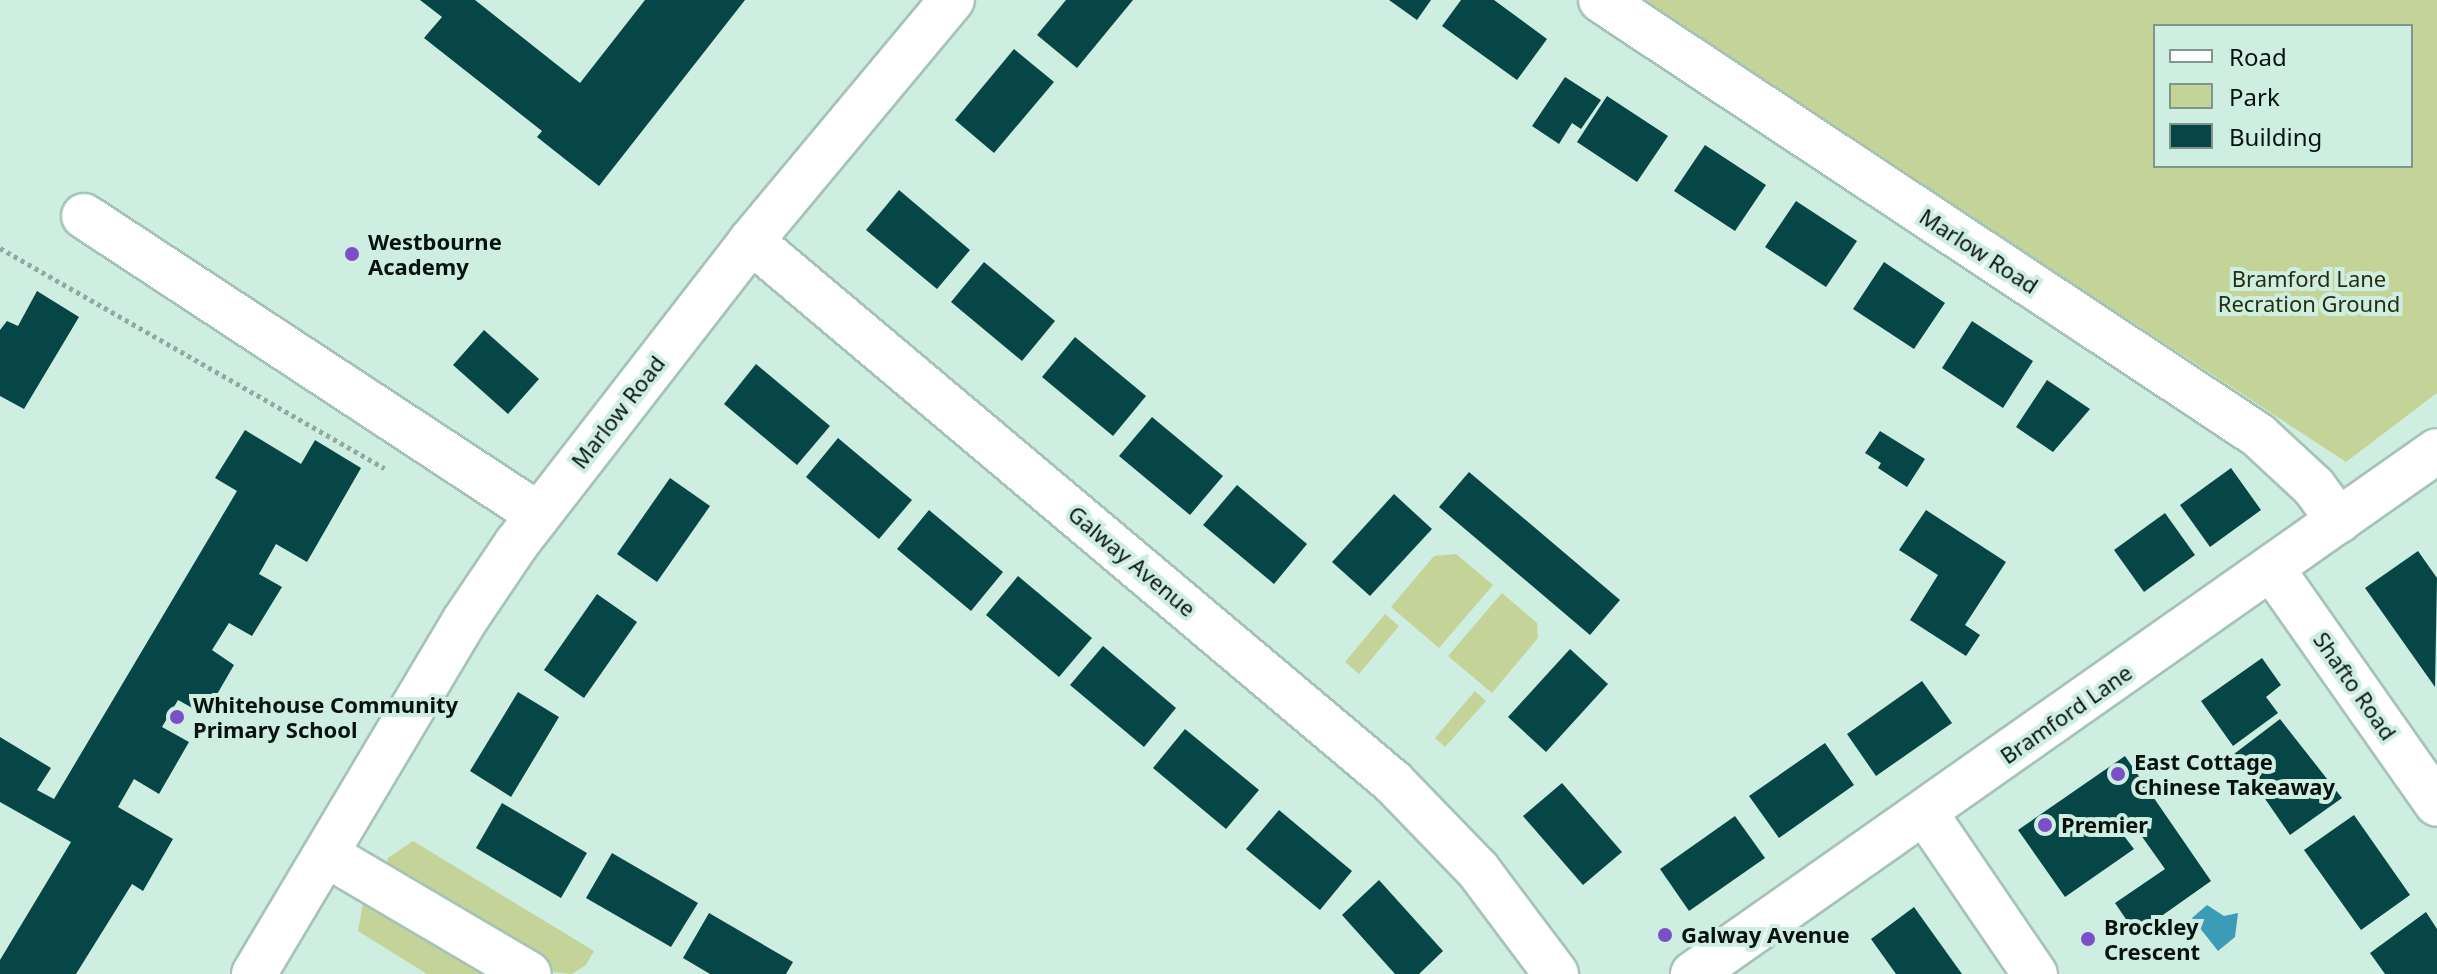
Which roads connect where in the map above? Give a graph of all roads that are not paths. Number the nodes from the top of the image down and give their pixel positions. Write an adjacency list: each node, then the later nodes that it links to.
1 (952, 0): 4 (street, Marlow Road)
2 (1601, 0): 7 (street, Marlow Road)
3 (84, 216): 6 (street)
4 (751, 241): 6 (street, Marlow Road); 14 (street, Galway Avenue)
5 (2437, 451): 7 (street, Bramford Lane)
6 (539, 515): 11 (street, Marlow Road)
7 (2339, 521): 8 (street, Bramford Lane)
8 (2272, 569): 9 (street, Shafto Road); 10 (street, Bramford Lane)
9 (2437, 804)
10 (1925, 813): 15 (street, Bramford Lane); 16 (street)
11 (327, 855): 12 (street, Marlow Road); 13 (street)
12 (254, 974)
13 (529, 974)
14 (1556, 974)
15 (1693, 974)
16 (2035, 974)

